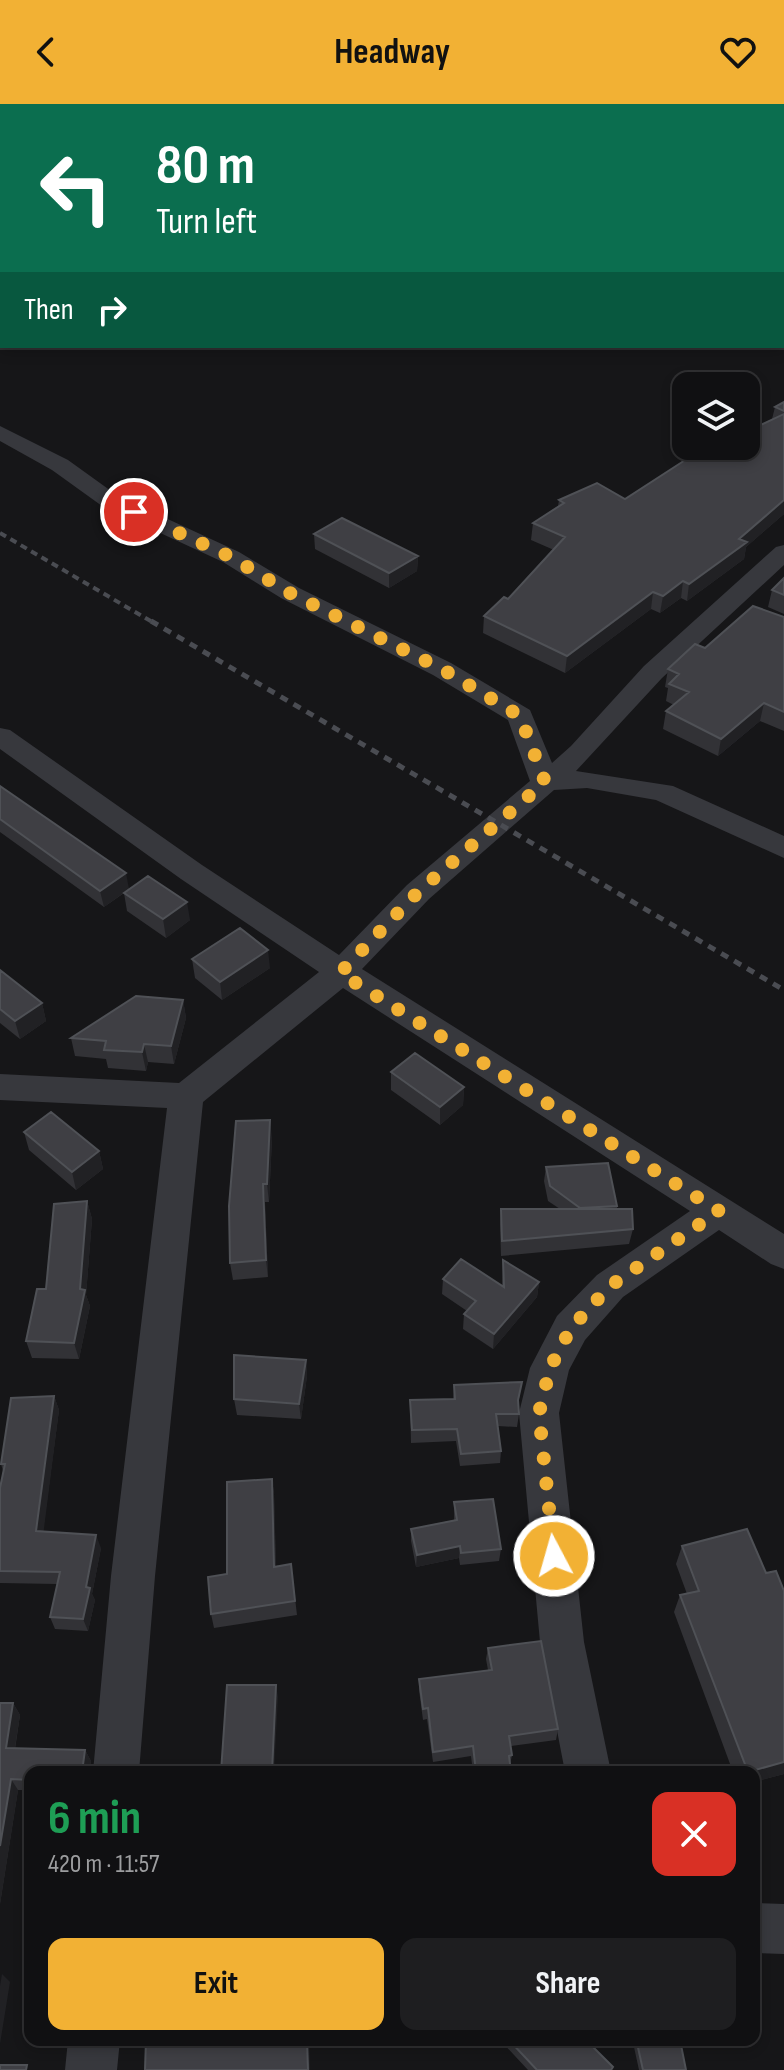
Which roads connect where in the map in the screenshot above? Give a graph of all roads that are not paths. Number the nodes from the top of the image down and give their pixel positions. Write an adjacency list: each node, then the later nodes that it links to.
1 (0, 432): 6 (street)
2 (784, 552): 3 (street)
3 (728, 603): 4 (street); 6 (street)
4 (756, 615)
5 (0, 736): 8 (street)
6 (545, 782): 7 (street); 8 (street)
7 (784, 848)
8 (340, 973): 10 (street); 11 (street)
9 (0, 1087): 10 (street)
10 (186, 1096): 13 (street)
11 (719, 1211): 12 (street); 14 (street)
12 (784, 1253)
13 (117, 1766)
14 (587, 1766)
15 (760, 1928): 16 (street)
16 (784, 1929)
17 (93, 2046): 18 (street)
18 (91, 2070)

